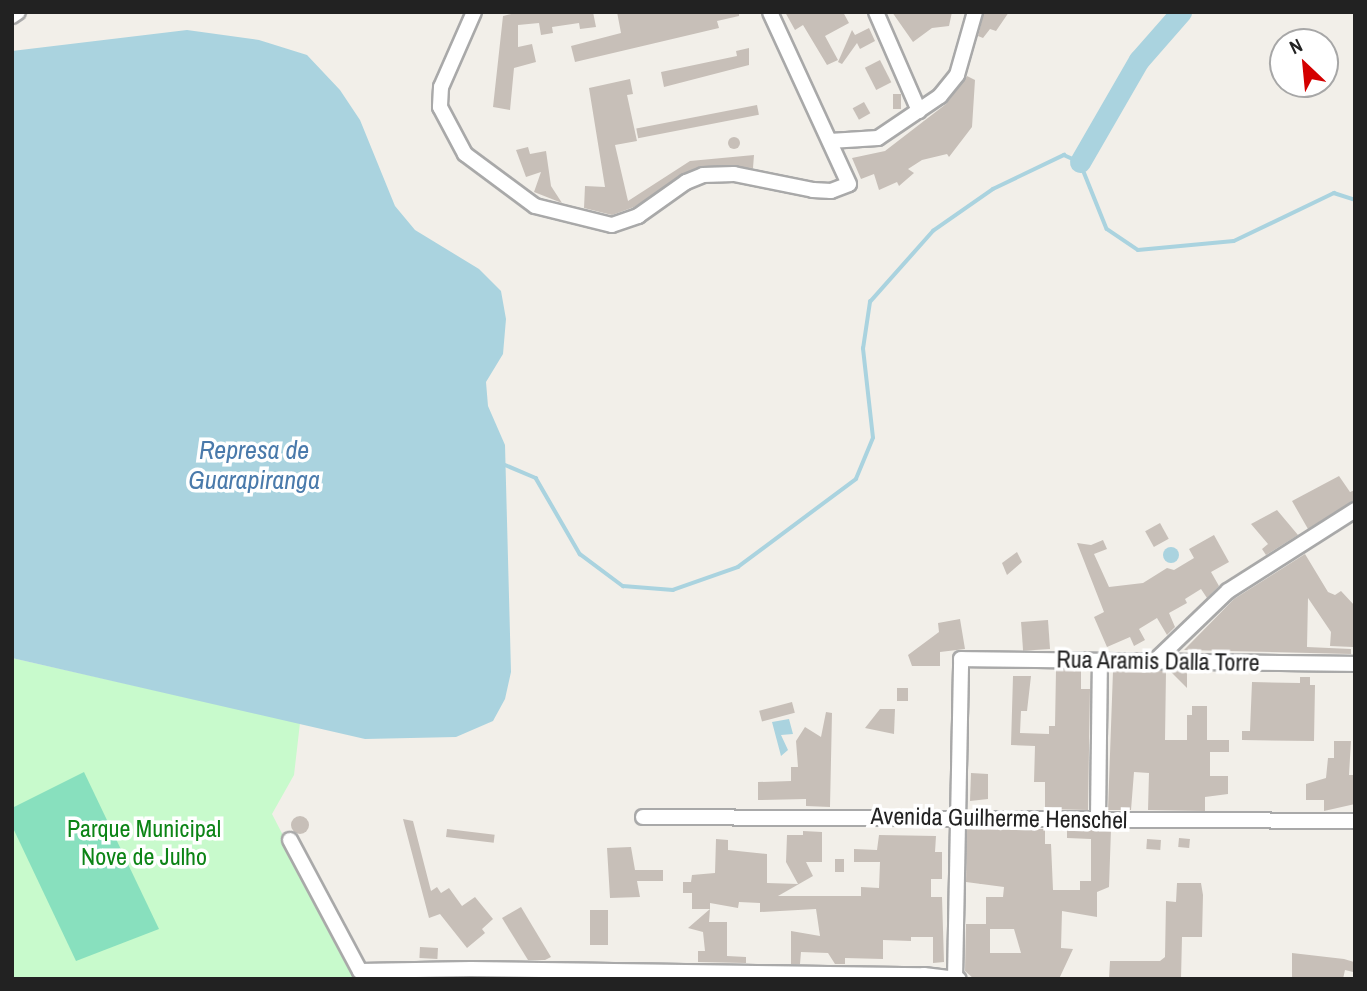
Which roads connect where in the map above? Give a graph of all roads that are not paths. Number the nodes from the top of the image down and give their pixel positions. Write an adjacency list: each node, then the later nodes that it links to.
1 (18, 12): 6 (street)
2 (474, 12): 8 (street)
3 (770, 12): 8 (street)
4 (876, 12): 7 (street)
5 (975, 12): 7 (street)
6 (12, 16)
7 (919, 111): 8 (street)
8 (830, 141)
9 (1355, 510): 11 (street)
10 (1100, 661): 11 (street, Rua Aramis Dalla Torre); 14 (street, Rua Aramis Dalla Torre); 15 (street)
11 (1155, 661): 12 (street, Rua Aramis Dalla Torre)
12 (1355, 664)
13 (643, 817): 14 (street, Avenida Guilherme Henschel)
14 (959, 818): 15 (street, Avenida Guilherme Henschel); 18 (street)
15 (1098, 819): 16 (street, Avenida Guilherme Henschel)
16 (1355, 821)
17 (290, 840): 18 (street)
18 (957, 978)

